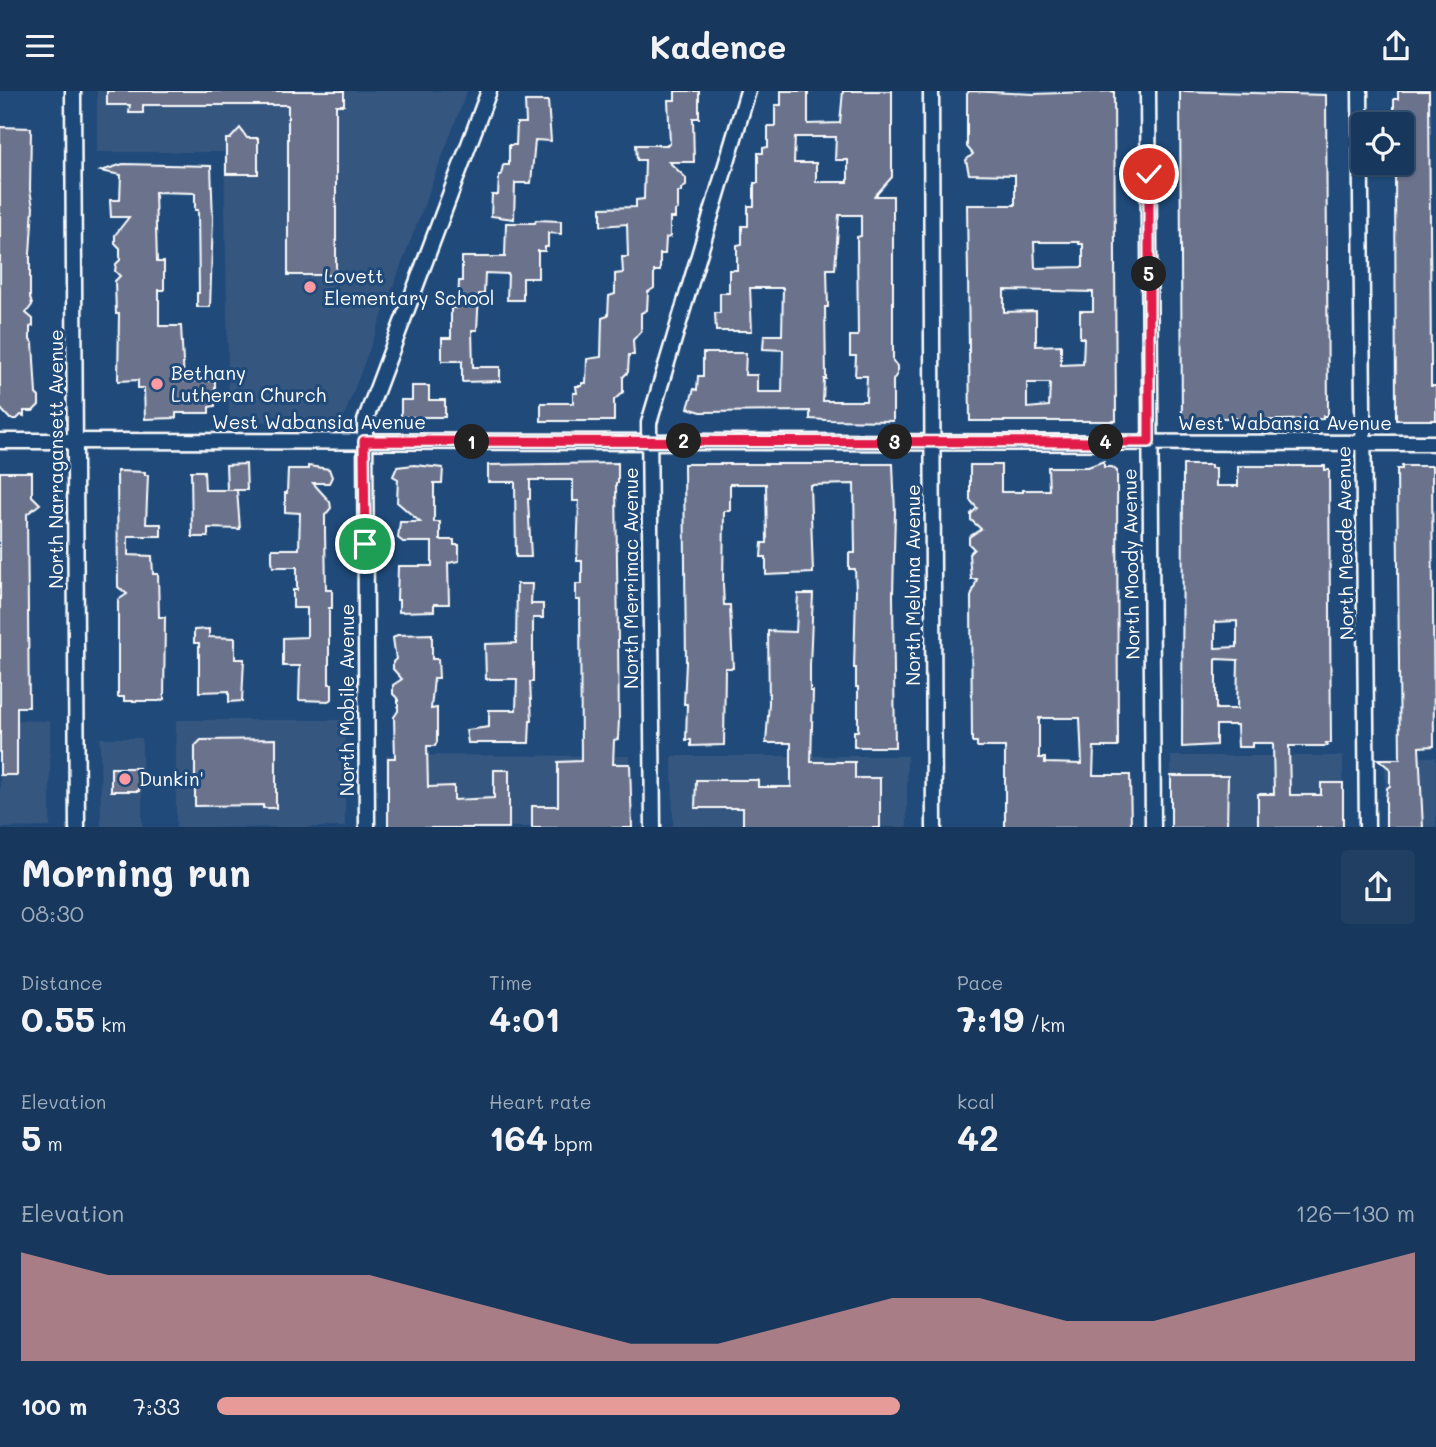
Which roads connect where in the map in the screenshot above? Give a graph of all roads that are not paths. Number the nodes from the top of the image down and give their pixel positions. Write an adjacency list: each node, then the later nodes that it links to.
1 (73, 91): 8 (street, North Narragansett Avenue)
2 (489, 91): 9 (street, North Mobile Avenue)
3 (748, 91): 10 (street, North Merrimac Avenue)
4 (931, 91): 11 (street, North Melvina Avenue)
5 (1148, 91): 12 (street, North Moody Avenue)
6 (1360, 91): 13 (street, North Meade Avenue)
7 (0, 441): 8 (street, West Wabansia Avenue)
8 (75, 441): 9 (street, West Wabansia Avenue); 15 (street, North Narragansett Avenue)
9 (364, 441): 10 (street, West Wabansia Avenue); 16 (street, North Mobile Avenue)
10 (649, 441): 11 (street, West Wabansia Avenue); 17 (street, North Merrimac Avenue)
11 (932, 442): 12 (street, West Wabansia Avenue); 18 (street, North Melvina Avenue)
12 (1149, 442): 13 (street, West Wabansia Avenue); 19 (street, North Moody Avenue)
13 (1363, 443): 14 (street, West Wabansia Avenue); 20 (street, North Meade Avenue)
14 (1436, 443)
15 (77, 827)
16 (367, 827)
17 (653, 827)
18 (934, 827)
19 (1153, 827)
20 (1367, 827)

